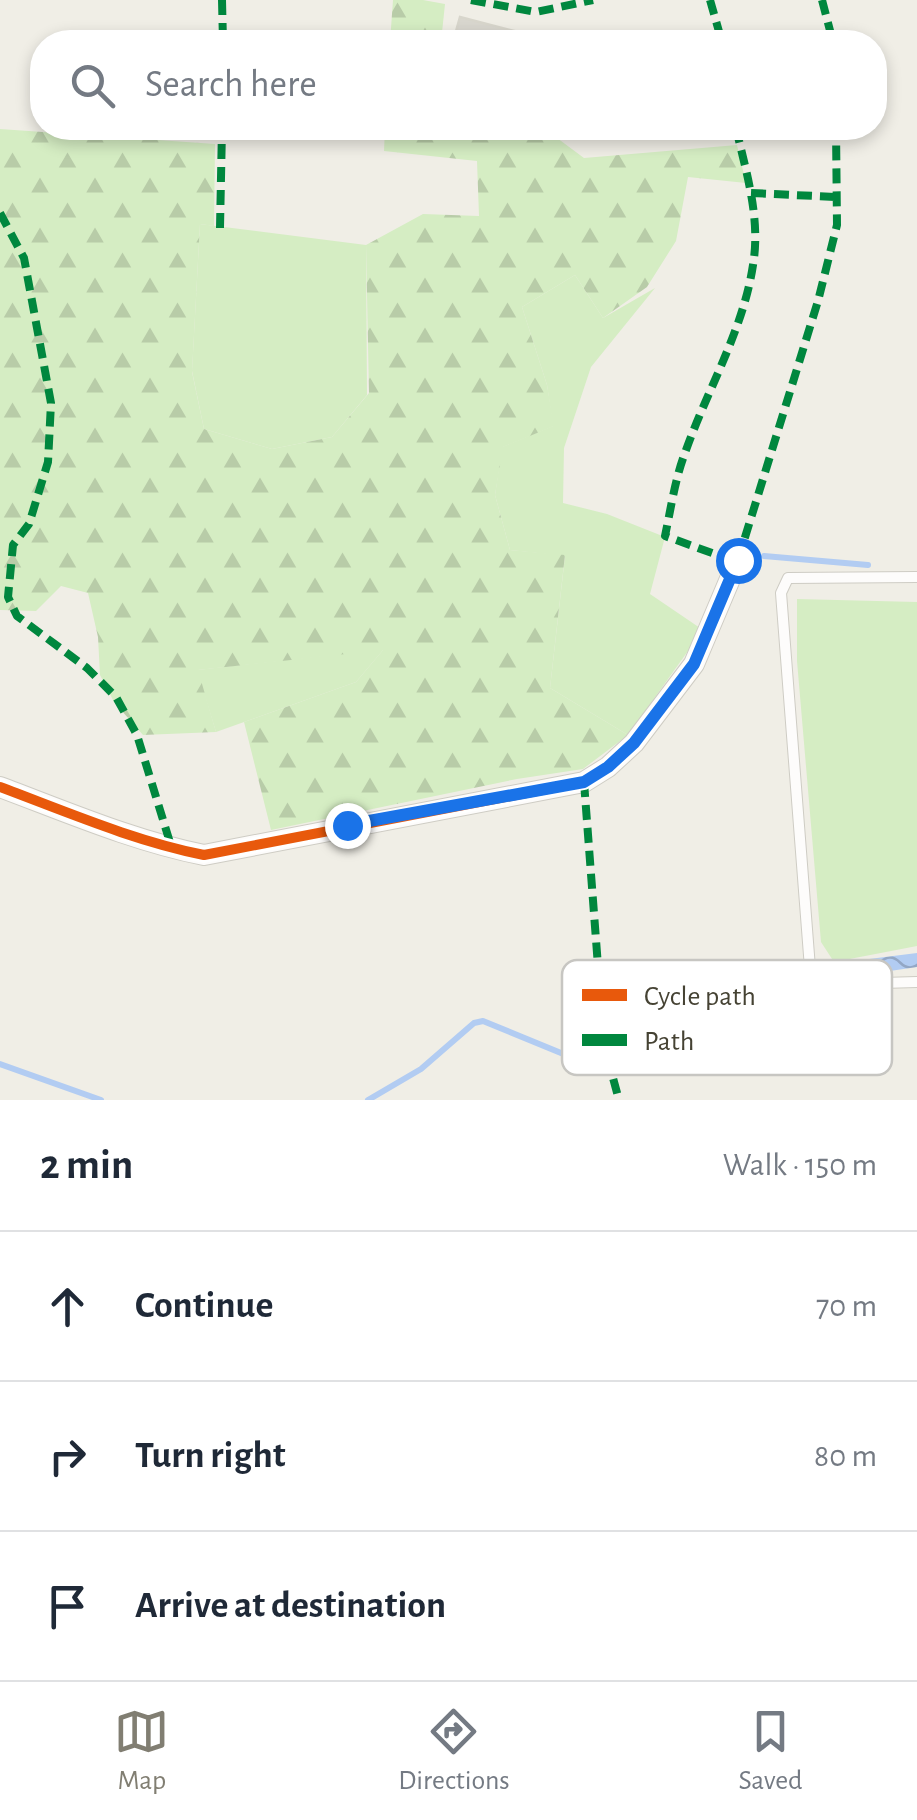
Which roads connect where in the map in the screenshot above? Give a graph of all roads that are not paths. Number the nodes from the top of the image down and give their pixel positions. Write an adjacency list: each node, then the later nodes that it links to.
1 (738, 560): 3 (street)
2 (917, 578): 4 (lane)
3 (0, 787)
4 (809, 960)
5 (917, 982): 6 (lane)
6 (892, 983)

